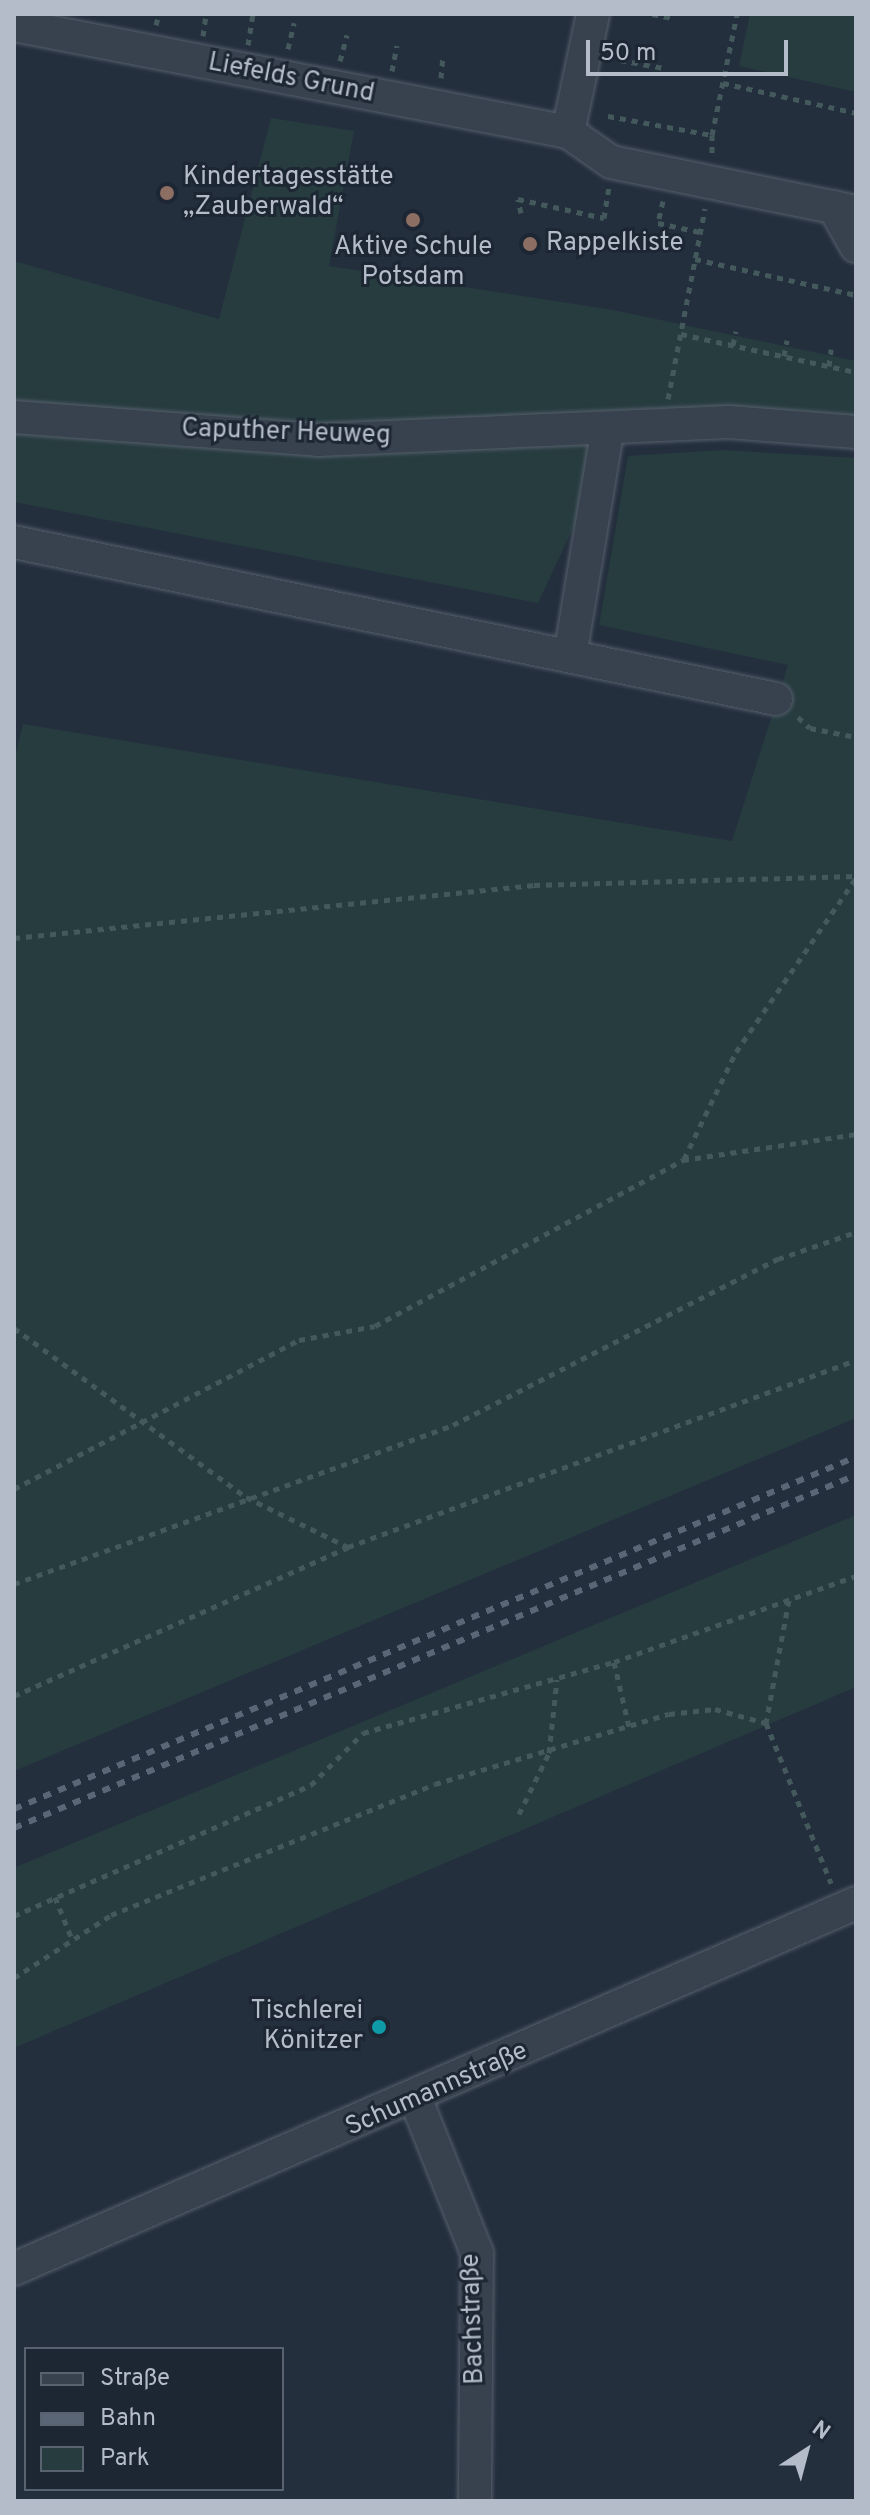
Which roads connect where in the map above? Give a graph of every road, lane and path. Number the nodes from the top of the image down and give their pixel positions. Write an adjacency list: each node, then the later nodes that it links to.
1 (206, 14): 6 (path)
2 (593, 14): 21 (street)
3 (652, 14): 5 (path)
4 (737, 14): 18 (path)
5 (673, 18)
6 (205, 23)
7 (294, 23): 10 (path)
8 (14, 25): 21 (street, Liefelds Grund)
9 (347, 35): 12 (path)
10 (290, 38)
11 (397, 45): 15 (path)
12 (343, 51)
13 (443, 55): 17 (path)
14 (620, 60): 16 (path)
15 (393, 62)
16 (663, 68)
17 (442, 72)
18 (723, 83): 19 (path); 22 (path)
19 (856, 113)
20 (608, 116): 22 (path)
21 (568, 132): 23 (street, Liefelds Grund)
22 (712, 135): 23 (path)
23 (711, 174): 26 (street, Liefelds Grund); 28 (path)
24 (609, 187): 27 (path)
25 (663, 200): 28 (path)
26 (845, 210): 29 (street, Liefelds Grund)
27 (521, 213)
28 (700, 232): 30 (path)
29 (856, 246)
30 (695, 259): 31 (path); 33 (path)
31 (856, 295)
32 (736, 331): 35 (path)
33 (681, 334): 35 (path); 41 (path)
34 (787, 340): 37 (path)
35 (733, 345): 37 (path)
36 (831, 349): 38 (path)
37 (784, 356): 38 (path)
38 (829, 366): 39 (path)
39 (856, 372)
40 (14, 417): 42 (street, Caputher Heuweg)
41 (663, 428): 42 (street, Caputher Heuweg); 43 (street, Caputher Heuweg)
42 (607, 432): 45 (street)
43 (856, 432)
44 (14, 542): 45 (street)
45 (570, 656): 46 (street)
46 (776, 699): 47 (path)
47 (856, 737)
48 (856, 877): 49 (path); 51 (path)
49 (14, 938)
50 (856, 1134): 51 (path)
51 (683, 1160): 55 (path)
52 (856, 1232): 57 (path)
53 (14, 1328): 55 (path)
54 (856, 1360): 58 (path)
55 (142, 1421): 56 (path); 57 (path)
56 (14, 1489)
57 (246, 1497): 58 (path); 60 (path)
58 (348, 1547): 64 (path)
59 (856, 1576): 61 (path)
60 (14, 1584)
61 (790, 1599): 62 (path); 65 (path)
62 (614, 1662): 63 (path); 66 (path)
63 (557, 1679): 67 (path); 69 (path)
64 (14, 1696)
65 (766, 1723): 66 (path); 70 (path)
66 (629, 1727): 67 (path)
67 (549, 1753): 68 (path); 72 (path)
68 (519, 1814)
69 (55, 1897): 71 (path); 72 (path)
70 (848, 1906): 74 (street, Schumannstraße)
71 (14, 1916)
72 (72, 1939): 73 (path)
73 (14, 1978)
74 (416, 2100): 75 (street, Schumannstraße); 76 (street, Bachstraße)
75 (14, 2269)
76 (475, 2501)

